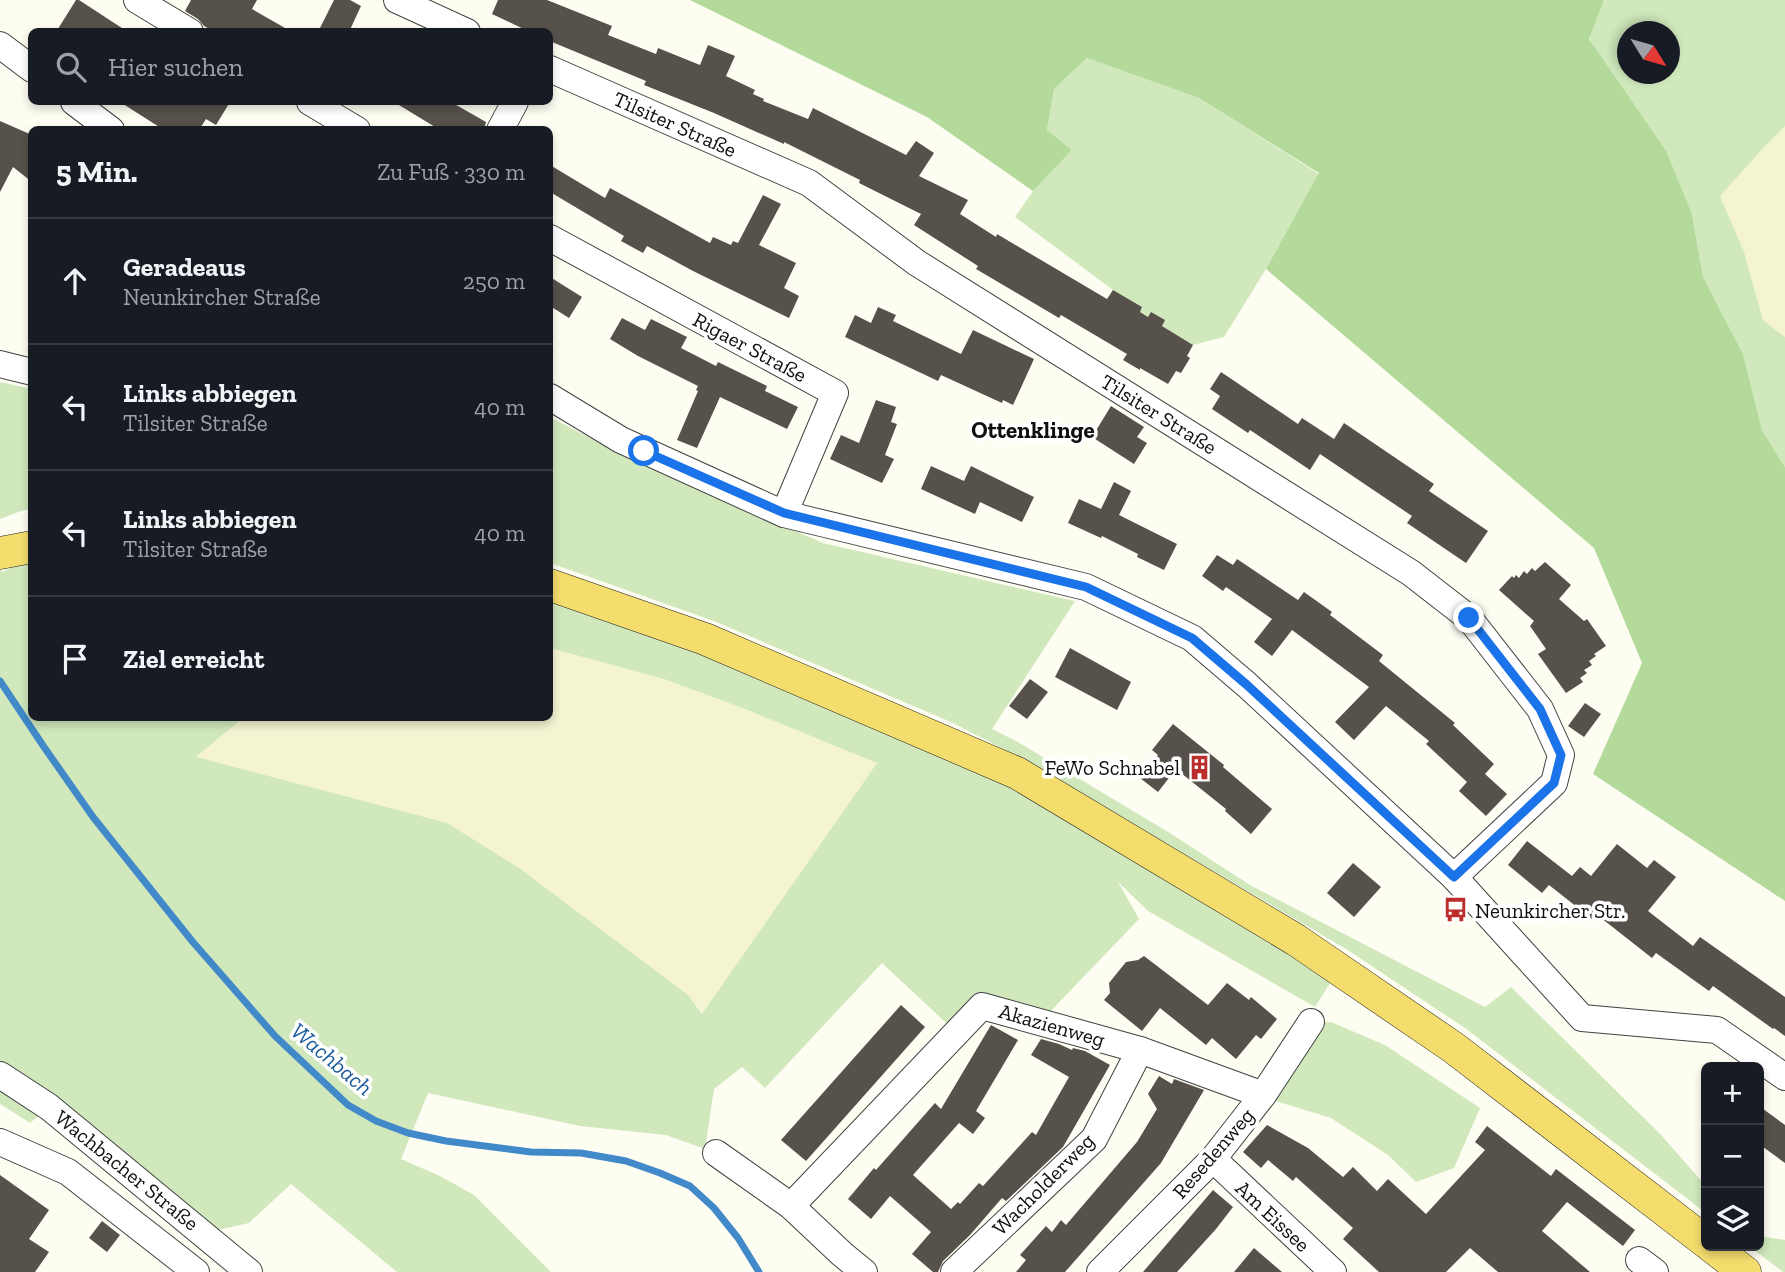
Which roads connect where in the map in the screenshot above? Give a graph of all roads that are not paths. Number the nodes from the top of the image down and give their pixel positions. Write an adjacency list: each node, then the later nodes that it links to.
1 (137, 0): 3 (street)
2 (397, 0): 4 (street)
3 (183, 28)
4 (458, 28)
5 (0, 45): 6 (street)
6 (28, 66)
7 (553, 70): 22 (street, Tilsiter Straße)
8 (78, 105): 11 (street)
9 (315, 105): 12 (street)
10 (513, 105): 13 (street)
11 (106, 126)
12 (350, 126)
13 (502, 126)
14 (553, 241): 18 (street, Rigaer Straße)
15 (0, 364): 16 (street)
16 (28, 371)
17 (553, 399): 18 (street)
18 (784, 513): 22 (street)
19 (28, 548): 20 (main road)
20 (0, 553)
21 (553, 586): 32 (main road)
22 (1454, 877): 26 (street)
23 (1311, 1022): 27 (street, Resedenweg)
24 (1140, 1050): 27 (street, Akazienweg); 31 (street, Akazienweg); 37 (street, Wacholderweg)
25 (0, 1075): 35 (street, Wachbacher Straße)
26 (1785, 1077)
27 (1263, 1095): 30 (street, Resedenweg)
28 (0, 1142): 34 (street)
29 (716, 1153): 31 (street)
30 (1213, 1159): 38 (street, Resedenweg); 39 (street, Am Eissee)
31 (791, 1206): 36 (street)
32 (1701, 1238)
33 (1718, 1251): 40 (main road)
34 (196, 1272)
35 (249, 1272)
36 (864, 1272)
37 (954, 1272)
38 (1100, 1272)
39 (1333, 1272)
40 (1745, 1272)

